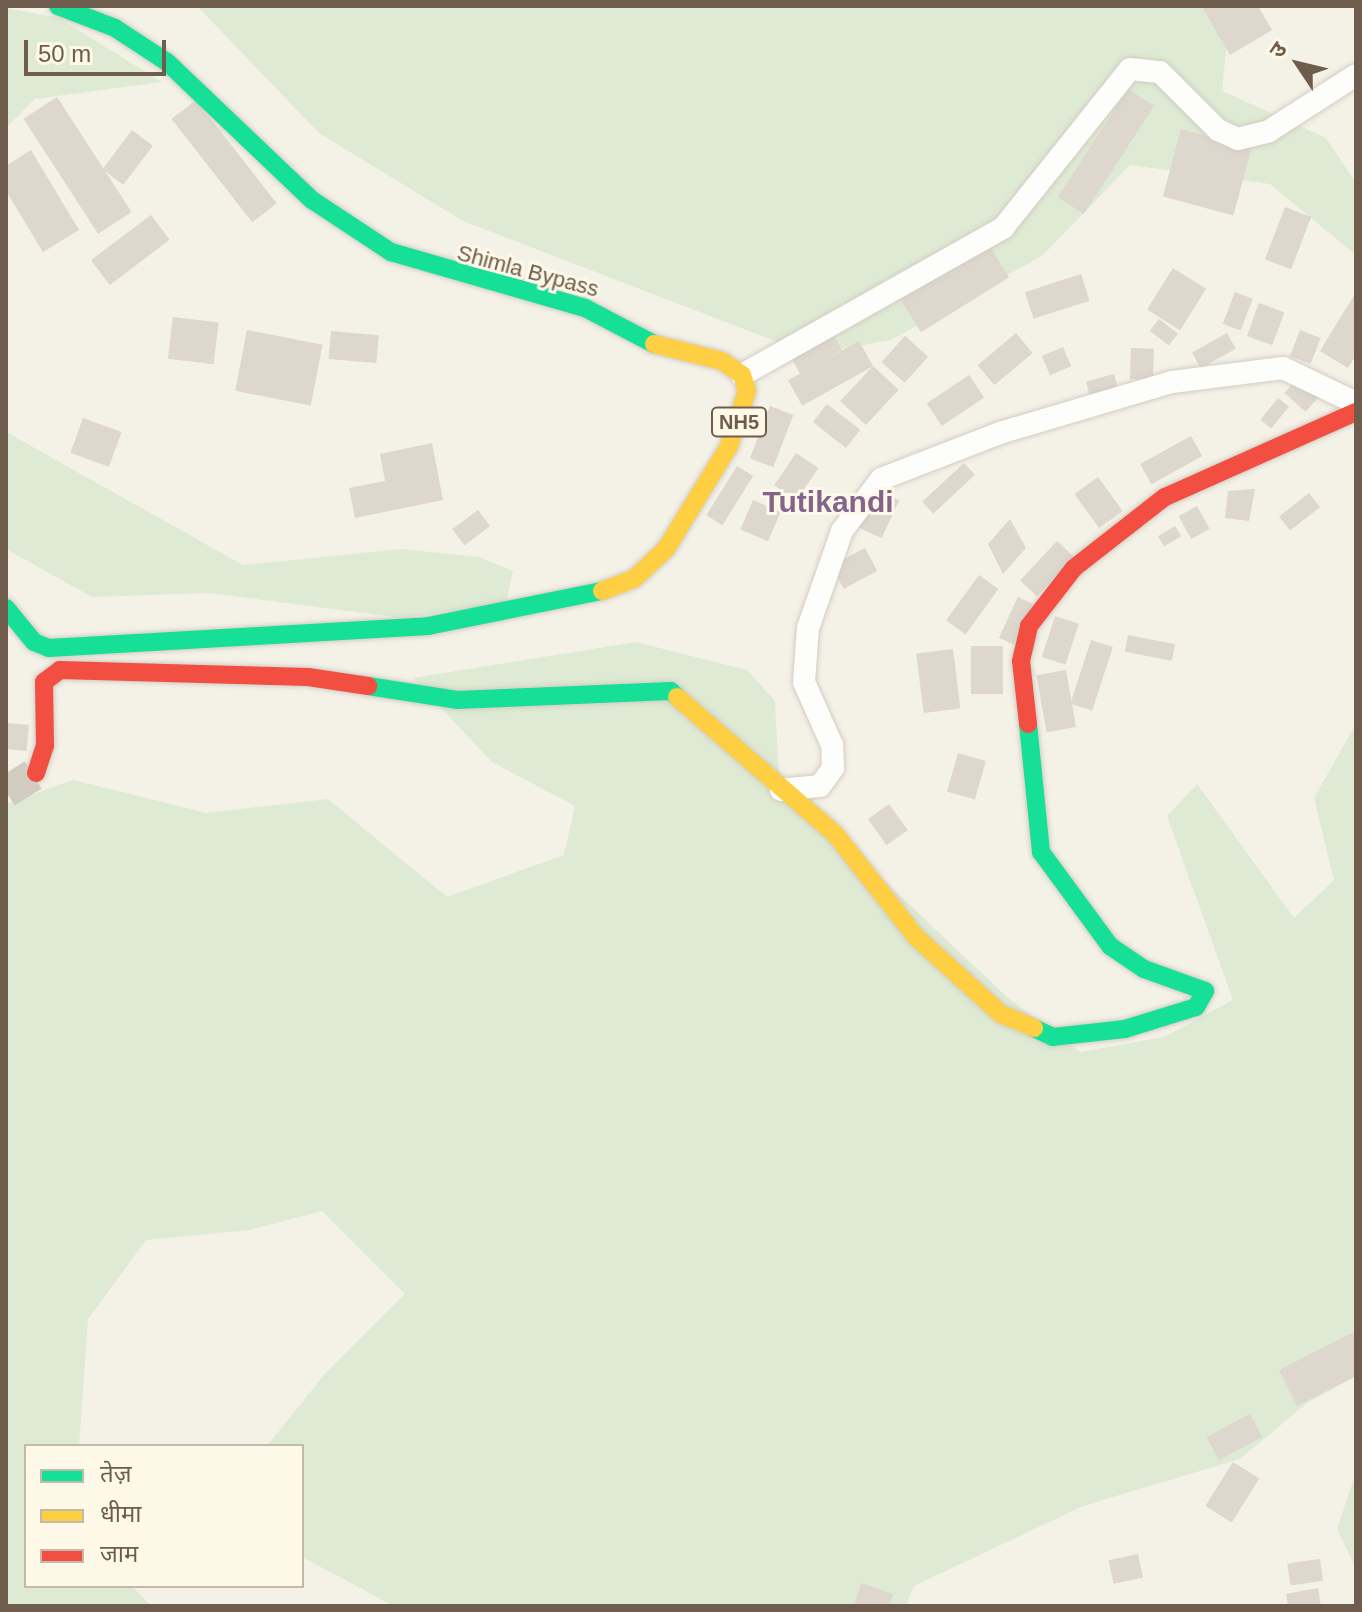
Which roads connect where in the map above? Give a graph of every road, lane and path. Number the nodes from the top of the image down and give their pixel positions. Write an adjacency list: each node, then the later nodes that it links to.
1 (58, 6): 3 (main road, Shimla Bypass / NH5)
2 (1356, 75): 3 (street)
3 (742, 375): 6 (main road, NH5)
4 (1356, 403): 8 (street)
5 (1356, 412): 8 (main road)
6 (6, 608)
7 (36, 773): 8 (main road)
8 (781, 790)

